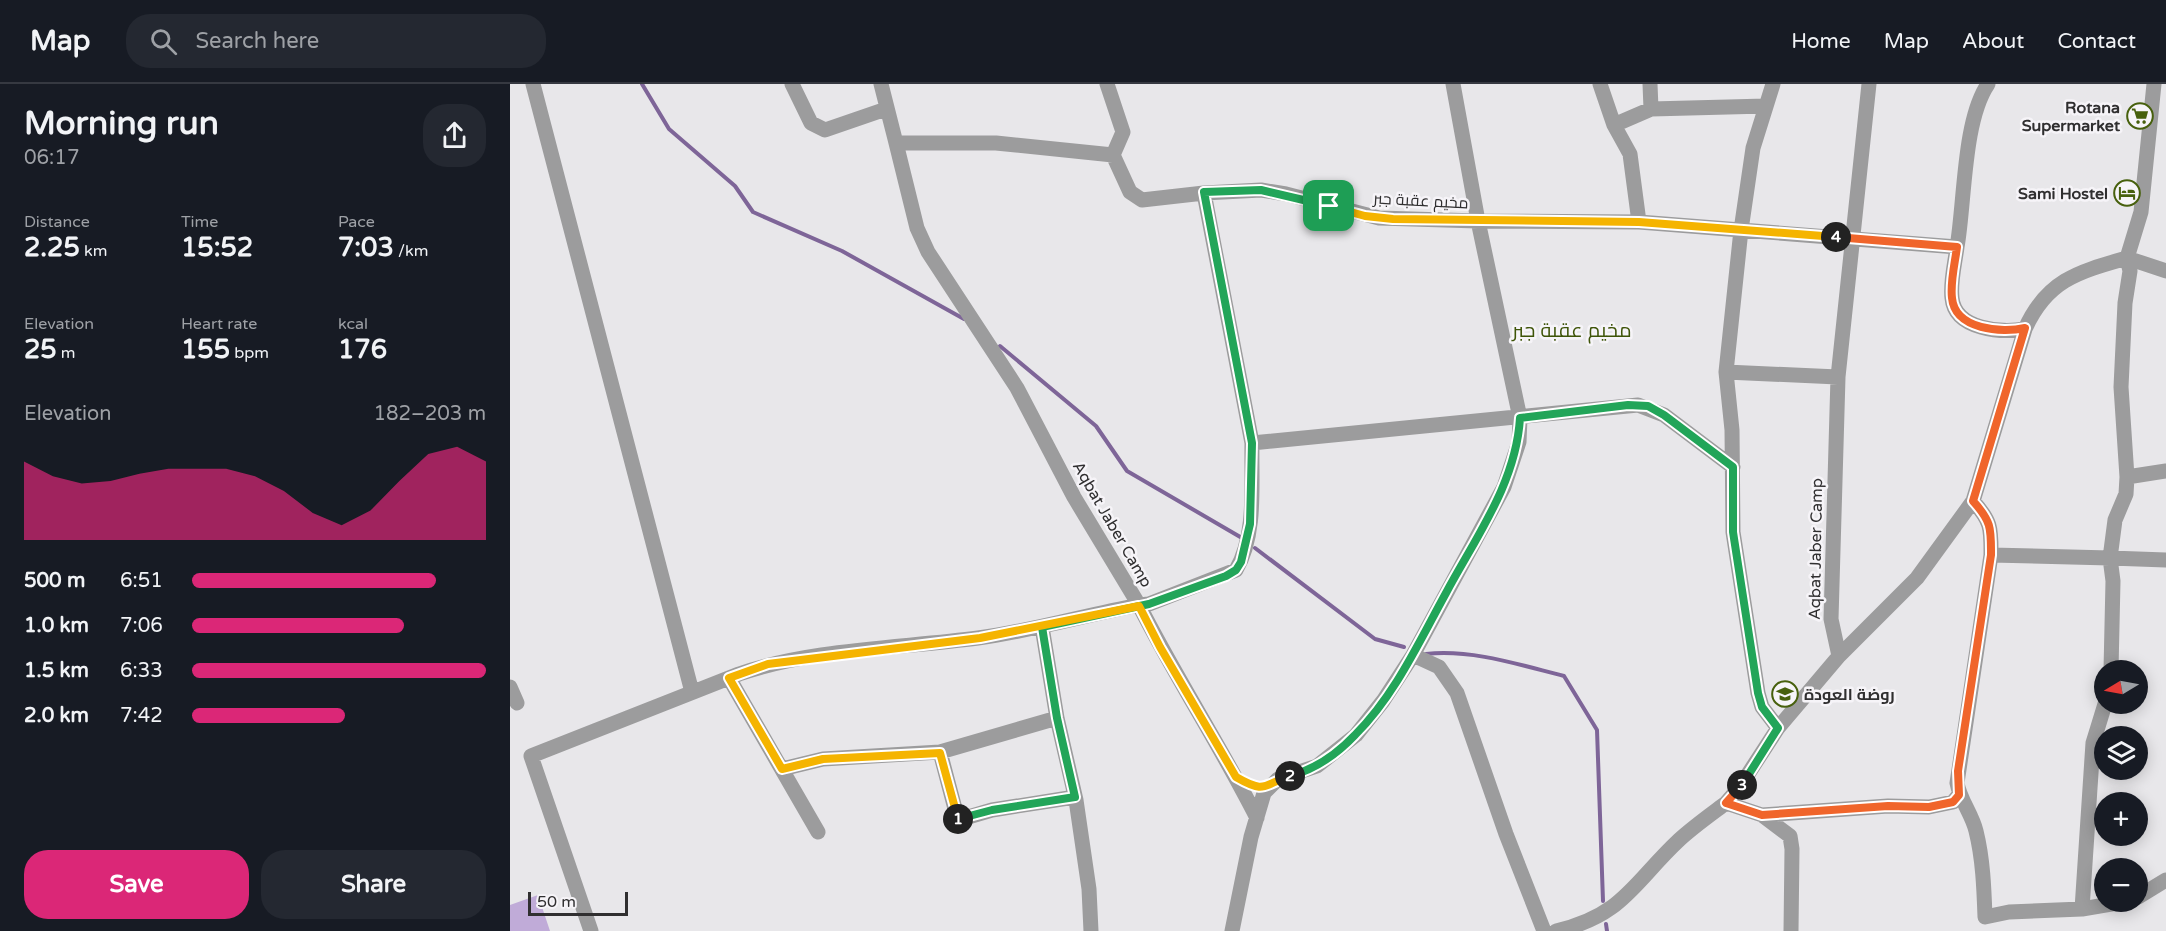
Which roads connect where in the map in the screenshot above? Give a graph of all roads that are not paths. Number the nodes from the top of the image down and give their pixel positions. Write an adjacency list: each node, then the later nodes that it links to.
1 (533, 84): 45 (street)
2 (792, 84): 13 (street)
3 (881, 84): 13 (street, Aqbat Jaber Camp)
4 (1107, 84): 17 (street)
5 (1453, 84): 19 (street, مخيم عقبة جبر)
6 (1600, 84): 15 (street)
7 (1650, 84): 14 (street)
8 (1773, 84): 12 (street)
9 (1869, 84): 22 (street, Aqbat Jaber Camp)
10 (1988, 84): 23 (street)
11 (2154, 84): 24 (street)
12 (1767, 106): 14 (street); 21 (street)
13 (886, 109): 16 (street, Aqbat Jaber Camp)
14 (1651, 109): 15 (street)
15 (1614, 125): 20 (street)
16 (896, 143): 17 (street); 38 (street, Aqbat Jaber Camp)
17 (1113, 155): 18 (street, مخيم عقبة جبر)
18 (1204, 192): 19 (street, مخيم عقبة جبر); 30 (street)
19 (1478, 221): 20 (street); 29 (street)
20 (1639, 222): 21 (street)
21 (1741, 230): 22 (street); 27 (street)
22 (1855, 238): 23 (street); 28 (street, Aqbat Jaber Camp)
23 (1957, 247): 26 (street)
24 (2127, 258): 25 (street); 26 (street); 33 (street)
25 (2166, 271)
26 (2025, 328): 34 (street)
27 (1726, 372): 28 (street); 31 (street)
28 (1838, 377): 41 (street, Aqbat Jaber Camp)
29 (1520, 418): 30 (street); 31 (street); 40 (street)
30 (1252, 443): 38 (street, Aqbat Jaber Camp)
31 (1733, 467): 49 (street)
32 (2166, 471): 33 (street)
33 (2127, 477): 36 (street)
34 (1973, 501): 35 (street); 41 (street)
35 (1991, 555): 36 (street); 54 (street)
36 (2110, 558): 37 (street); 42 (street)
37 (2166, 560)
38 (1139, 606): 39 (street); 52 (street)
39 (1042, 627): 43 (street); 48 (street)
40 (1413, 655): 53 (street); 68 (street)
41 (1839, 656): 49 (street)
42 (2111, 660)
43 (729, 678): 45 (street); 51 (street)
44 (510, 687): 46 (street)
45 (692, 692): 65 (street)
46 (518, 704)
47 (2102, 714): 63 (street)
48 (1057, 718): 50 (street); 55 (street)
49 (1778, 728): 56 (street)
50 (940, 753): 51 (street); 55 (street)
51 (782, 769): 59 (street)
52 (1236, 777): 53 (street); 58 (street)
53 (1269, 787): 58 (street)
54 (1959, 795): 57 (street); 64 (street)
55 (1075, 797): 66 (street)
56 (1726, 803): 57 (street); 69 (street)
57 (1762, 815): 70 (street)
58 (1257, 818): 67 (street)
59 (819, 832)
60 (2166, 880): 61 (street)
61 (2148, 891)
62 (2094, 907): 63 (street)
63 (2082, 909): 64 (street)
64 (1982, 924)
65 (591, 931)
66 (1091, 931)
67 (1232, 931)
68 (1544, 931)
69 (1556, 931)
70 (1791, 931)

